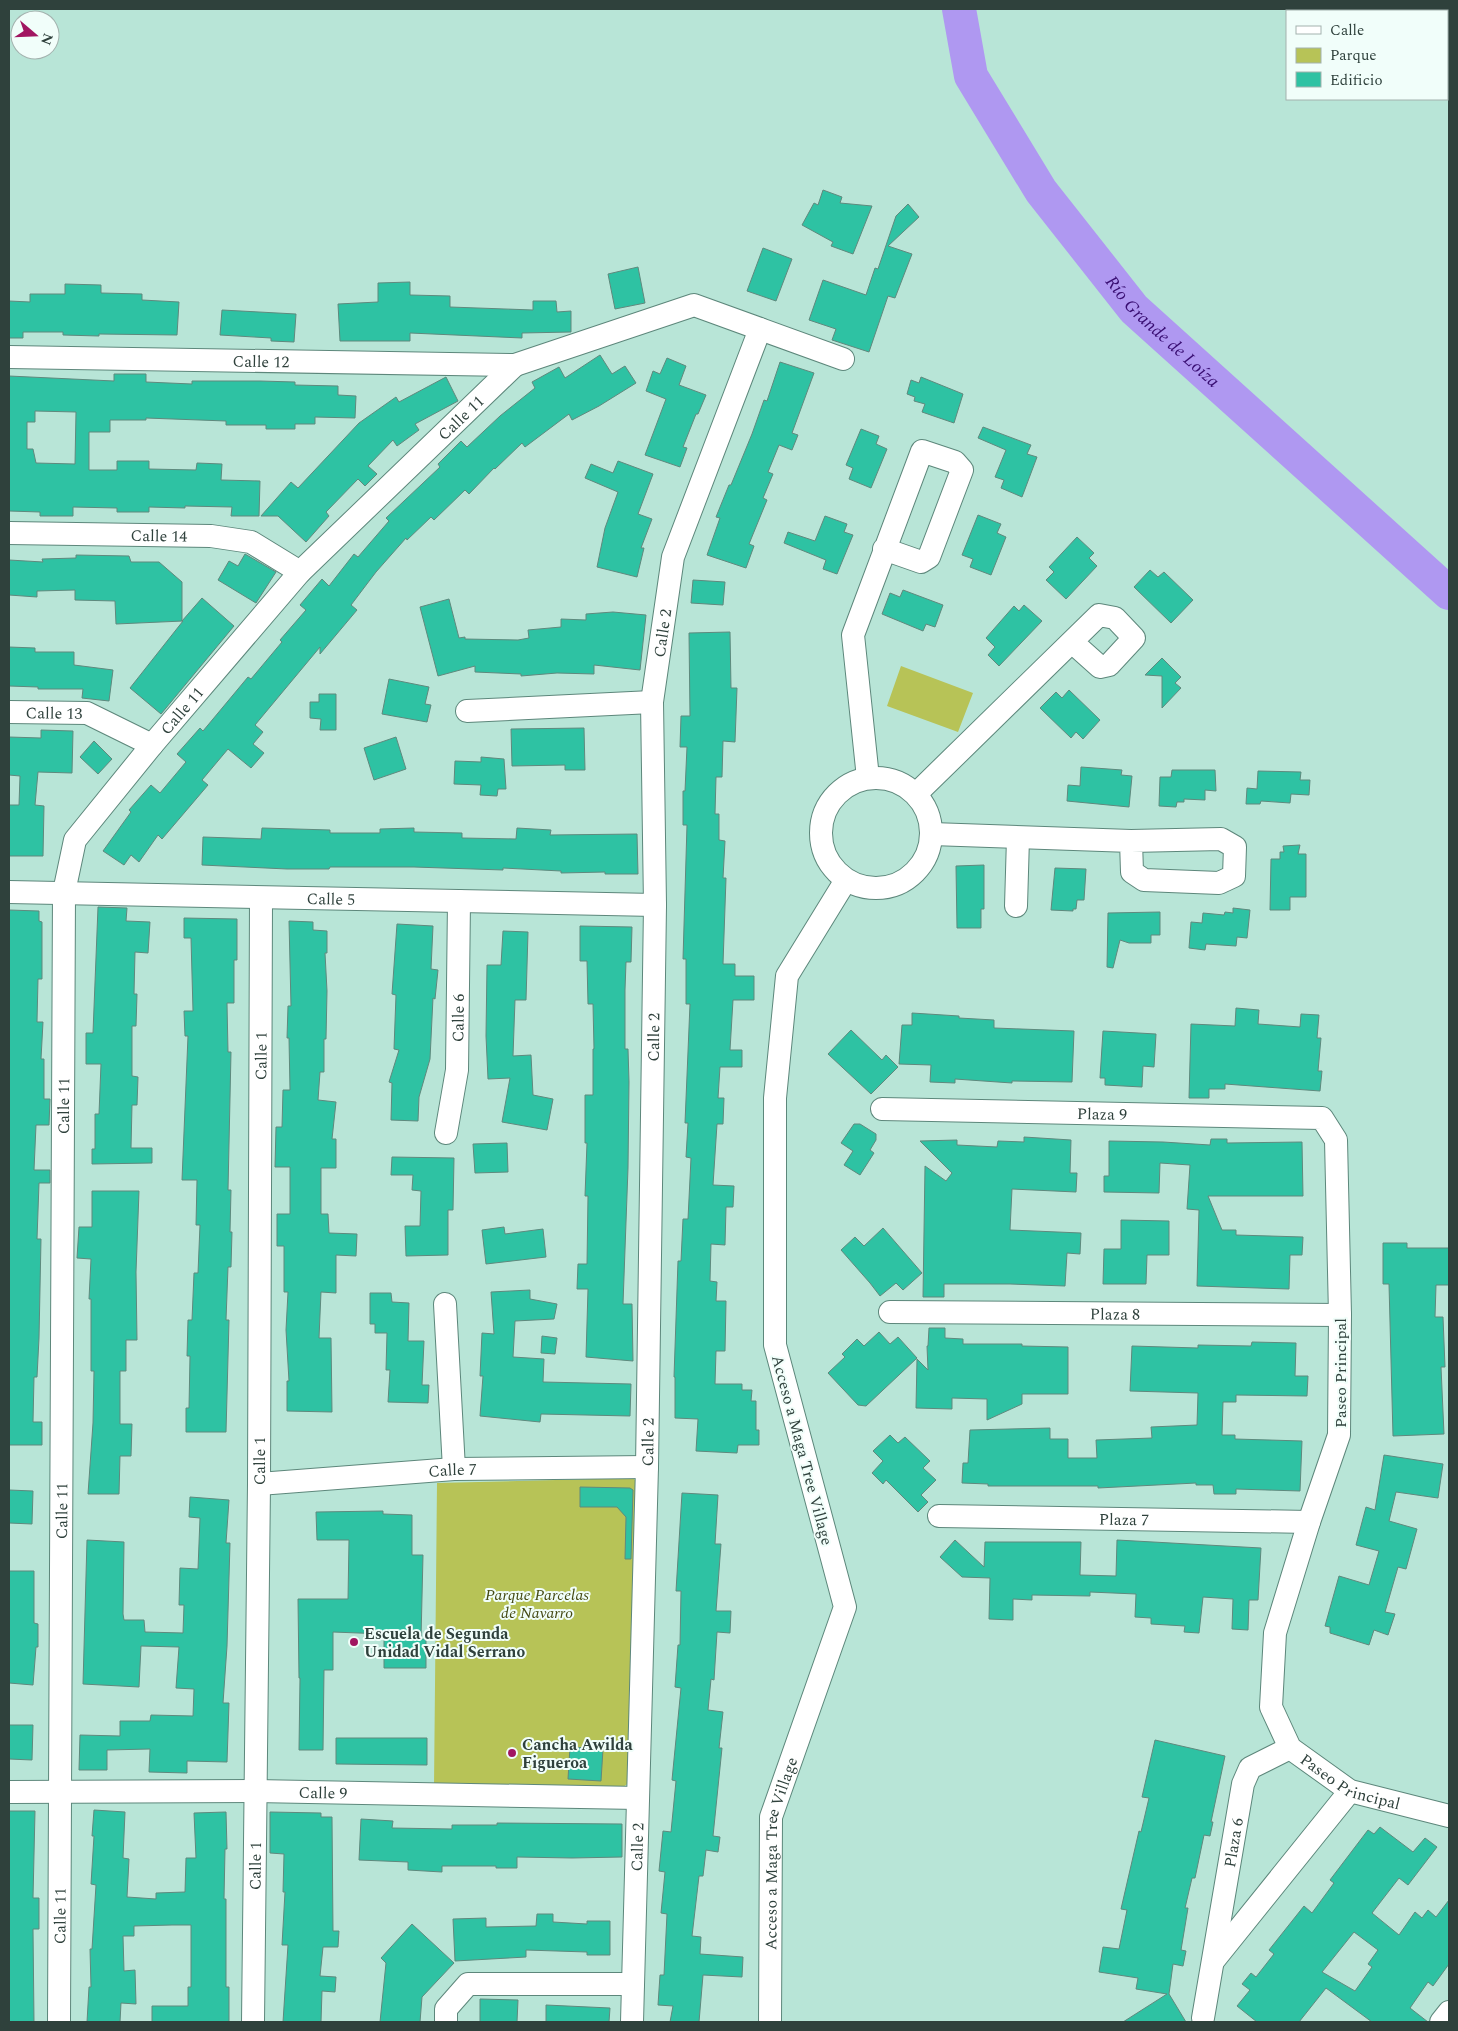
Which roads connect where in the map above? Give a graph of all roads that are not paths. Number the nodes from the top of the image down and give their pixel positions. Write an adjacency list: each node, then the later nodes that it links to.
1 (760, 329): 3 (street); 4 (street); 9 (street, Calle 2)
2 (9, 358): 4 (street, Calle 12)
3 (843, 359)
4 (515, 365): 7 (street, Calle 11)
5 (9, 533): 7 (street, Calle 14)
6 (884, 549): 6 (street); 13 (street)
7 (300, 572): 12 (street, Calle 11)
8 (1072, 642): 14 (street)
9 (652, 702): 10 (street); 23 (street, Calle 2)
10 (467, 711)
11 (9, 712): 12 (street, Calle 13)
12 (152, 745): 20 (street, Calle 11)
13 (868, 778): 14 (street); 18 (street)
14 (916, 794): 15 (street)
15 (932, 834): 16 (street); 18 (street)
16 (1018, 838): 17 (street); 24 (street)
17 (1131, 840)
18 (846, 880): 51 (street, Acceso a Maga Tree Village)
19 (9, 892): 20 (street, Calle 5)
20 (64, 892): 21 (street, Calle 5); 40 (street, Calle 11)
21 (261, 898): 22 (street, Calle 5); 33 (street, Calle 1)
22 (459, 902): 23 (street, Calle 5); 27 (street, Calle 6)
23 (655, 905): 31 (street, Calle 2)
24 (1016, 906)
25 (882, 1108): 26 (street, Plaza 9)
26 (1322, 1118): 30 (street, Paseo Principal)
27 (446, 1133)
28 (445, 1304): 32 (street)
29 (890, 1312): 30 (street, Plaza 8)
30 (1340, 1315): 35 (street, Paseo Principal)
31 (647, 1467): 32 (street, Calle 7); 41 (street, Calle 2)
32 (454, 1469): 33 (street, Calle 7)
33 (259, 1484): 37 (street, Calle 1)
34 (939, 1516): 35 (street, Plaza 7)
35 (1309, 1522): 36 (street, Paseo Principal)
36 (1290, 1748): 38 (street, Paseo Principal); 43 (street, Plaza 6)
37 (255, 1791): 40 (street, Calle 9); 41 (street, Calle 9); 49 (street, Calle 1)
38 (1350, 1791): 42 (street, Paseo Principal); 43 (street, Plaza 6)
39 (9, 1792): 40 (street, Calle 9)
40 (59, 1792): 48 (street, Calle 11)
41 (638, 1798): 44 (street, Calle 2)
42 (1449, 1816)
43 (1212, 1962): 47 (street, Plaza 6)
44 (633, 1984): 46 (street); 50 (street, Calle 2)
45 (1449, 2012): 52 (street)
46 (446, 2015)
47 (1202, 2018)
48 (58, 2022)
49 (253, 2022)
50 (632, 2022)
51 (770, 2022)
52 (1442, 2022)

